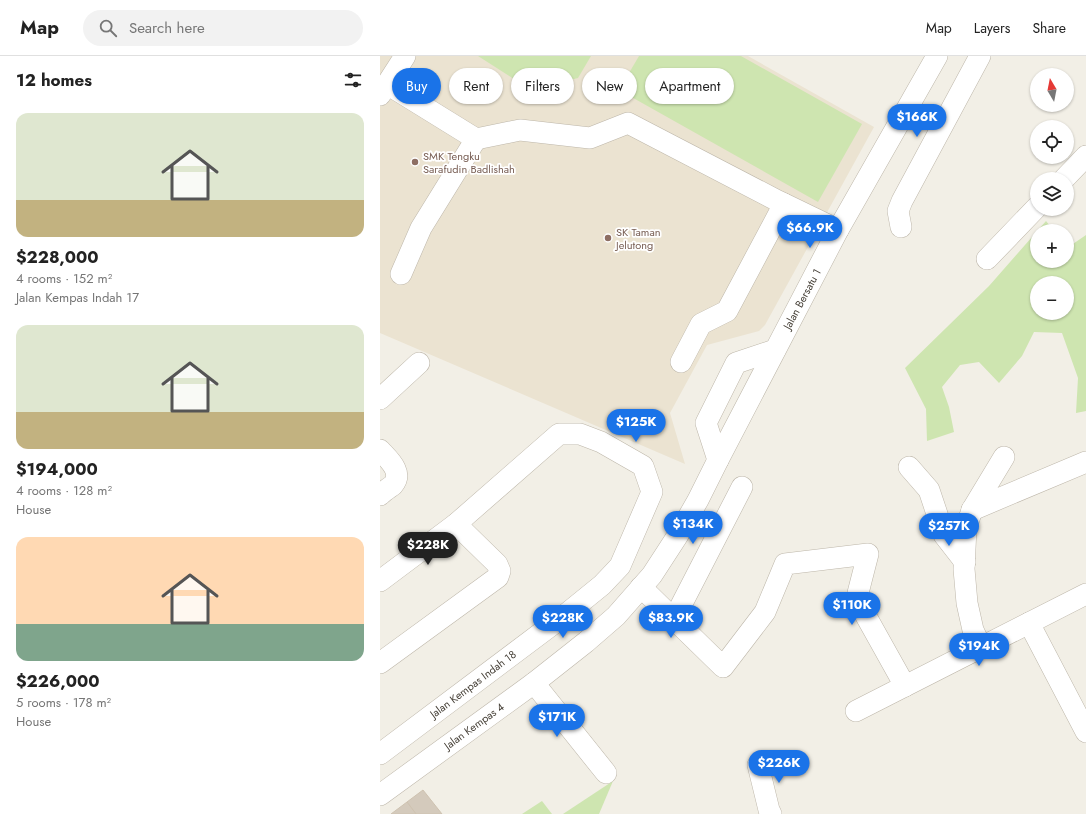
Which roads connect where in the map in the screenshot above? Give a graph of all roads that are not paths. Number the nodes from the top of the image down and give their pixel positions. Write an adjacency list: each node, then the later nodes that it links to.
1 (405, 56): 4 (street)
2 (936, 56): 11 (street, Jalan Bersatu 1)
3 (980, 56): 10 (street)
4 (384, 90): 5 (street)
5 (476, 139): 8 (street); 13 (street)
6 (1086, 156): 7 (street)
7 (1071, 172)
8 (784, 204): 11 (street); 15 (street)
9 (1030, 214): 12 (street)
10 (901, 227)
11 (838, 230): 14 (street, Jalan Bersatu 1)
12 (987, 259)
13 (401, 274)
14 (776, 350): 20 (street, Jalan Bersatu 1); 20 (street)
15 (681, 362)
16 (419, 363): 17 (street)
17 (380, 399)
18 (380, 450): 24 (street)
19 (1004, 457): 25 (street)
20 (718, 460): 29 (street, Jalan Bersatu 1)
21 (1086, 462): 25 (street)
22 (909, 467): 27 (street)
23 (742, 487): 32 (street)
24 (380, 494)
25 (972, 510): 27 (street)
26 (456, 524): 28 (street, Jalan Kempas Indah 18); 31 (street, Jalan Kempas Indah 18); 36 (street)
27 (964, 562): 35 (street)
28 (380, 581)
29 (641, 587): 32 (street); 34 (street, Jalan Kempas 4)
30 (1086, 594): 33 (street)
31 (565, 615): 34 (street); 41 (street, Jalan Kempas Indah 18)
32 (674, 619): 38 (street)
33 (1029, 623): 35 (street); 40 (street)
34 (586, 642): 37 (street, Jalan Kempas 4)
35 (981, 647): 38 (street)
36 (380, 664)
37 (534, 683): 43 (street); 44 (street, Jalan Kempas 4)
38 (905, 686): 39 (street)
39 (856, 711)
40 (1086, 732)
41 (380, 754)
42 (758, 765): 45 (street)
43 (606, 773)
44 (380, 794)
45 (771, 814)

